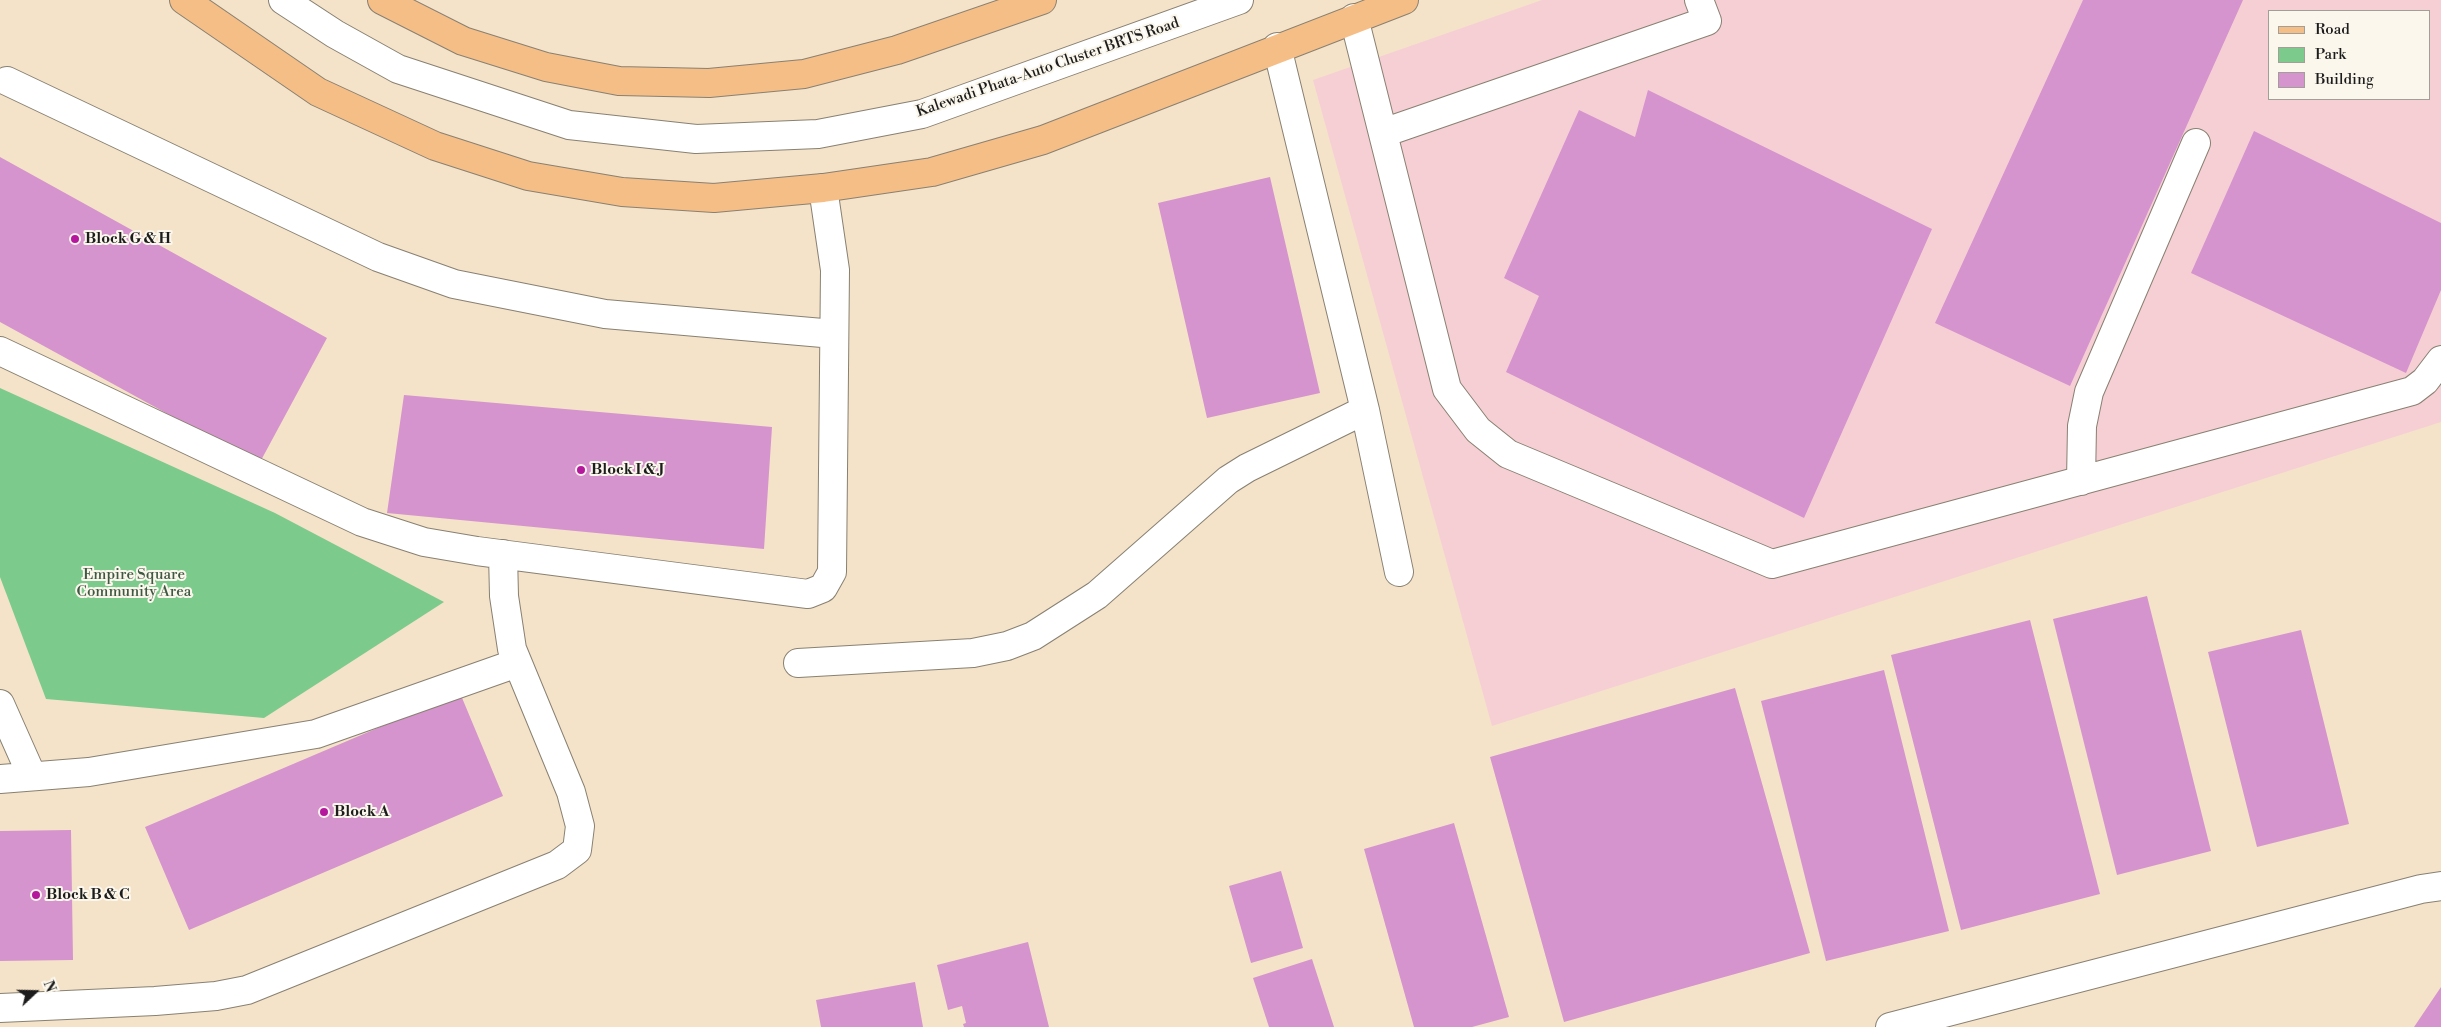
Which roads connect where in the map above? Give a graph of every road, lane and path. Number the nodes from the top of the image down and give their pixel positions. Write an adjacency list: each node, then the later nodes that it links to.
1 (184, 0): 13 (main road)
2 (284, 0): 5 (street, Kalewadi Phata-Auto Cluster BRTS Road)
3 (382, 0): 4 (main road)
4 (1042, 0)
5 (1239, 0)
6 (1404, 0): 8 (main road)
7 (1699, 0): 11 (street)
8 (1354, 18): 9 (main road); 11 (street)
9 (1277, 47): 13 (main road); 17 (street)
10 (7, 81): 14 (street)
11 (1383, 132): 18 (street)
12 (2196, 144): 18 (street)
13 (823, 188): 14 (street)
14 (834, 334): 19 (street)
15 (0, 351): 19 (street)
16 (2441, 360): 18 (street)
17 (1366, 410): 20 (street); 22 (street)
18 (2081, 481)
19 (503, 554): 21 (street)
20 (1400, 572)
21 (517, 663): 24 (street); 27 (street)
22 (798, 663)
23 (0, 704): 24 (street)
24 (32, 776): 25 (street)
25 (0, 779)
26 (2441, 886): 28 (street)
27 (0, 1008)
28 (1898, 1026)

